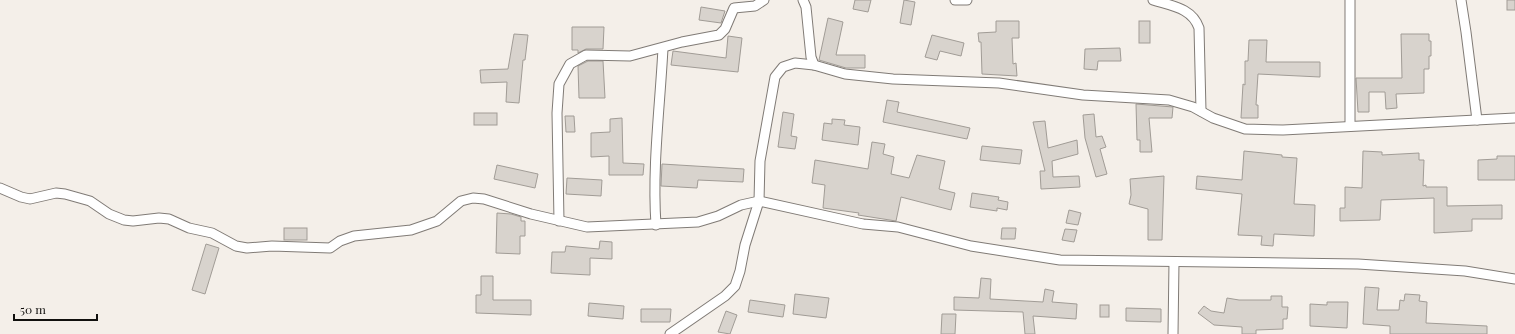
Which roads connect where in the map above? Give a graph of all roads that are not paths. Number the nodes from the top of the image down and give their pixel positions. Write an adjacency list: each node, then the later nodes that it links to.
1 (764, 0): 9 (street)
2 (814, 0): 8 (street)
3 (955, 0): 4 (street)
4 (967, 0)
5 (1153, 0): 11 (street)
6 (1350, 0): 14 (street)
7 (1461, 0): 13 (street)
8 (805, 4): 10 (street)
9 (663, 48): 17 (street); 18 (street)
10 (814, 65): 11 (street); 16 (street)
11 (1201, 111): 14 (street)
12 (1515, 118): 13 (street)
13 (1477, 120): 14 (street)
14 (1350, 126)
15 (0, 188): 17 (street)
16 (759, 201): 18 (street); 19 (street); 21 (street)
17 (559, 221): 18 (street)
18 (656, 225)
19 (1174, 262): 20 (street); 22 (street)
20 (1515, 279)
21 (670, 334)
22 (1174, 334)

